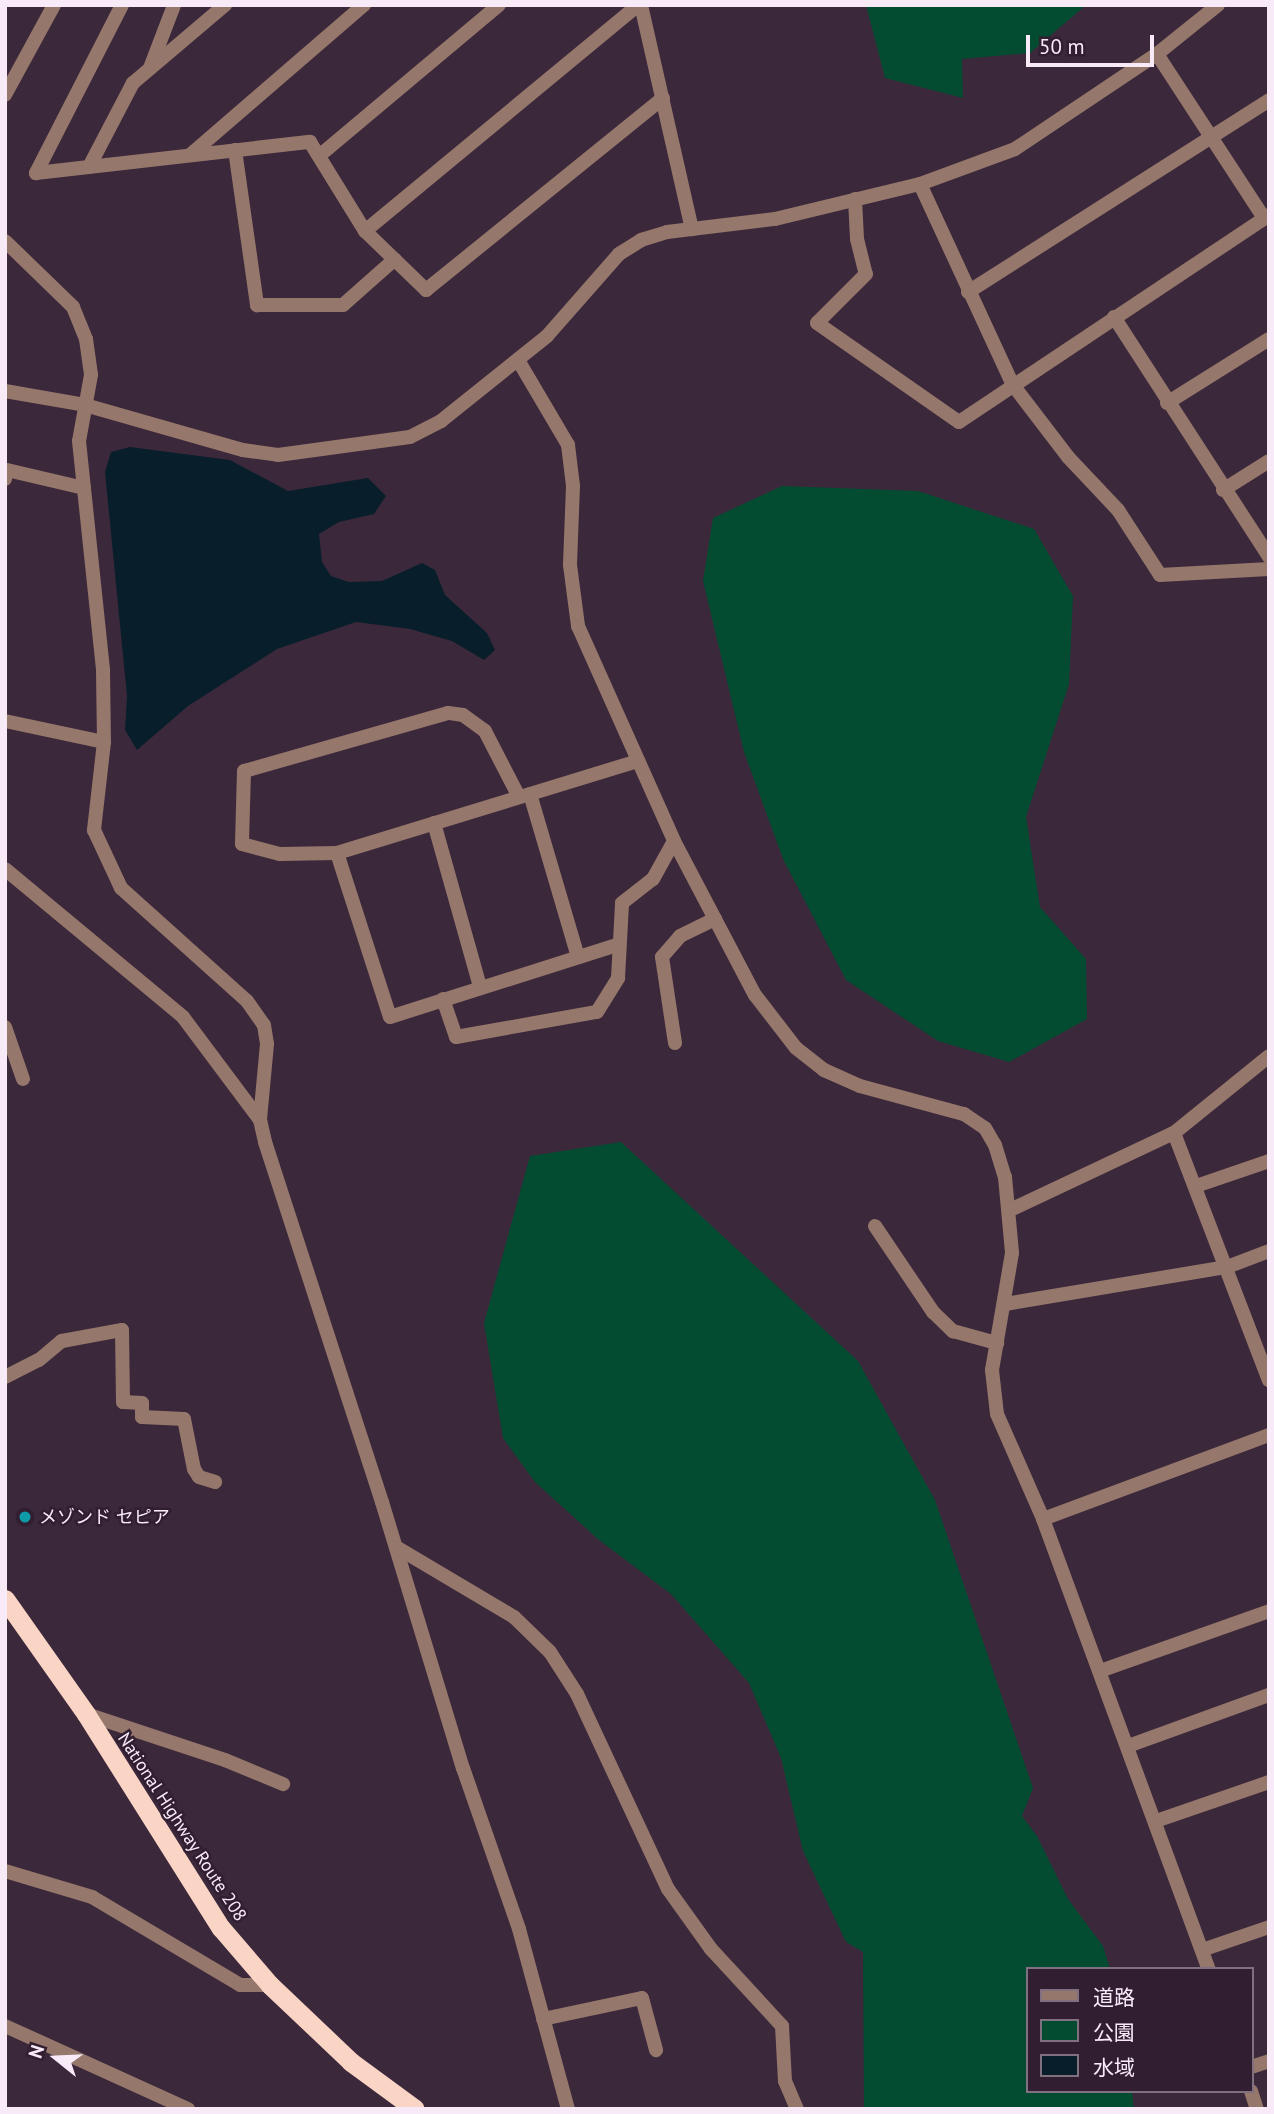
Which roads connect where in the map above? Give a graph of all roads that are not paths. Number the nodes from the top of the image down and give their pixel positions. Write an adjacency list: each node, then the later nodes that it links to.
1 (54, 5): 11 (street)
2 (122, 5): 18 (street)
3 (174, 5): 10 (street)
4 (225, 5): 10 (street)
5 (364, 5): 16 (street)
6 (499, 5): 17 (street)
7 (639, 5): 12 (street); 23 (street)
8 (1218, 5): 9 (street)
9 (1157, 54): 14 (street); 19 (street)
10 (149, 69): 18 (street)
11 (5, 96)
12 (663, 97): 22 (street); 25 (street)
13 (1269, 100): 14 (street)
14 (1212, 136): 21 (street); 26 (street)
15 (235, 150): 16 (street); 17 (street); 25 (street)
16 (190, 155): 18 (street)
17 (319, 156): 23 (street)
18 (89, 167)
19 (920, 184): 20 (street); 26 (street)
20 (855, 200): 22 (street); 30 (street)
21 (1266, 216): 27 (street)
22 (692, 229): 29 (street)
23 (365, 230): 25 (street)
24 (5, 241): 33 (street)
25 (395, 259)
26 (968, 292): 30 (street)
27 (1114, 317): 30 (street); 32 (street)
28 (1269, 339): 32 (street)
29 (518, 359): 33 (street); 42 (street)
30 (1013, 385): 39 (street)
31 (5, 391): 33 (street)
32 (1167, 403): 37 (street)
33 (85, 405): 36 (street)
34 (1269, 461): 37 (street)
35 (5, 479): 36 (street)
36 (84, 488): 41 (street)
37 (1223, 490): 38 (street)
38 (1269, 557)
39 (1269, 569)
40 (5, 720): 41 (street)
41 (104, 742): 57 (street)
42 (638, 761): 43 (street); 45 (street)
43 (524, 796): 44 (street); 46 (street); 50 (street)
44 (434, 823): 46 (street); 51 (street)
45 (674, 841): 48 (street); 49 (street)
46 (337, 853): 52 (street)
47 (5, 869): 57 (street)
48 (715, 919): 54 (street); 61 (street)
49 (617, 945): 50 (street); 52 (street)
50 (578, 957): 51 (street)
51 (480, 987): 52 (street)
52 (443, 999)
53 (5, 1027): 56 (street)
54 (675, 1043)
55 (1269, 1056): 58 (street)
56 (23, 1079)
57 (260, 1120): 72 (street)
58 (1174, 1133): 60 (street); 61 (street)
59 (1269, 1160): 60 (street)
60 (1196, 1186): 64 (street)
61 (1010, 1210): 65 (street)
62 (875, 1226): 66 (street)
63 (1269, 1251): 64 (street)
64 (1227, 1266): 65 (street); 68 (street)
65 (1005, 1304): 66 (street)
66 (997, 1343): 71 (street)
67 (5, 1377): 70 (street)
68 (1269, 1380)
69 (1269, 1435): 71 (street)
70 (215, 1482)
71 (1043, 1519): 75 (street)
72 (396, 1547): 87 (street); 93 (street)
73 (5, 1599): 77 (highway, National Highway Route 208)
74 (1269, 1611): 75 (street)
75 (1100, 1671): 78 (street)
76 (1269, 1695): 78 (street)
77 (86, 1714): 80 (street); 86 (highway, National Highway Route 208)
78 (1128, 1746): 81 (street)
79 (1269, 1782): 81 (street)
80 (283, 1784)
81 (1156, 1821): 84 (street)
82 (5, 1871): 86 (street)
83 (1269, 1927): 84 (street)
84 (1202, 1950): 85 (street)
85 (1208, 1967)
86 (270, 1985): 91 (highway, National Highway Route 208)
87 (543, 2019): 89 (street); 92 (street)
88 (5, 2026): 90 (street)
89 (656, 2050)
90 (188, 2109)
91 (415, 2109)
92 (568, 2109)
93 (797, 2109)

